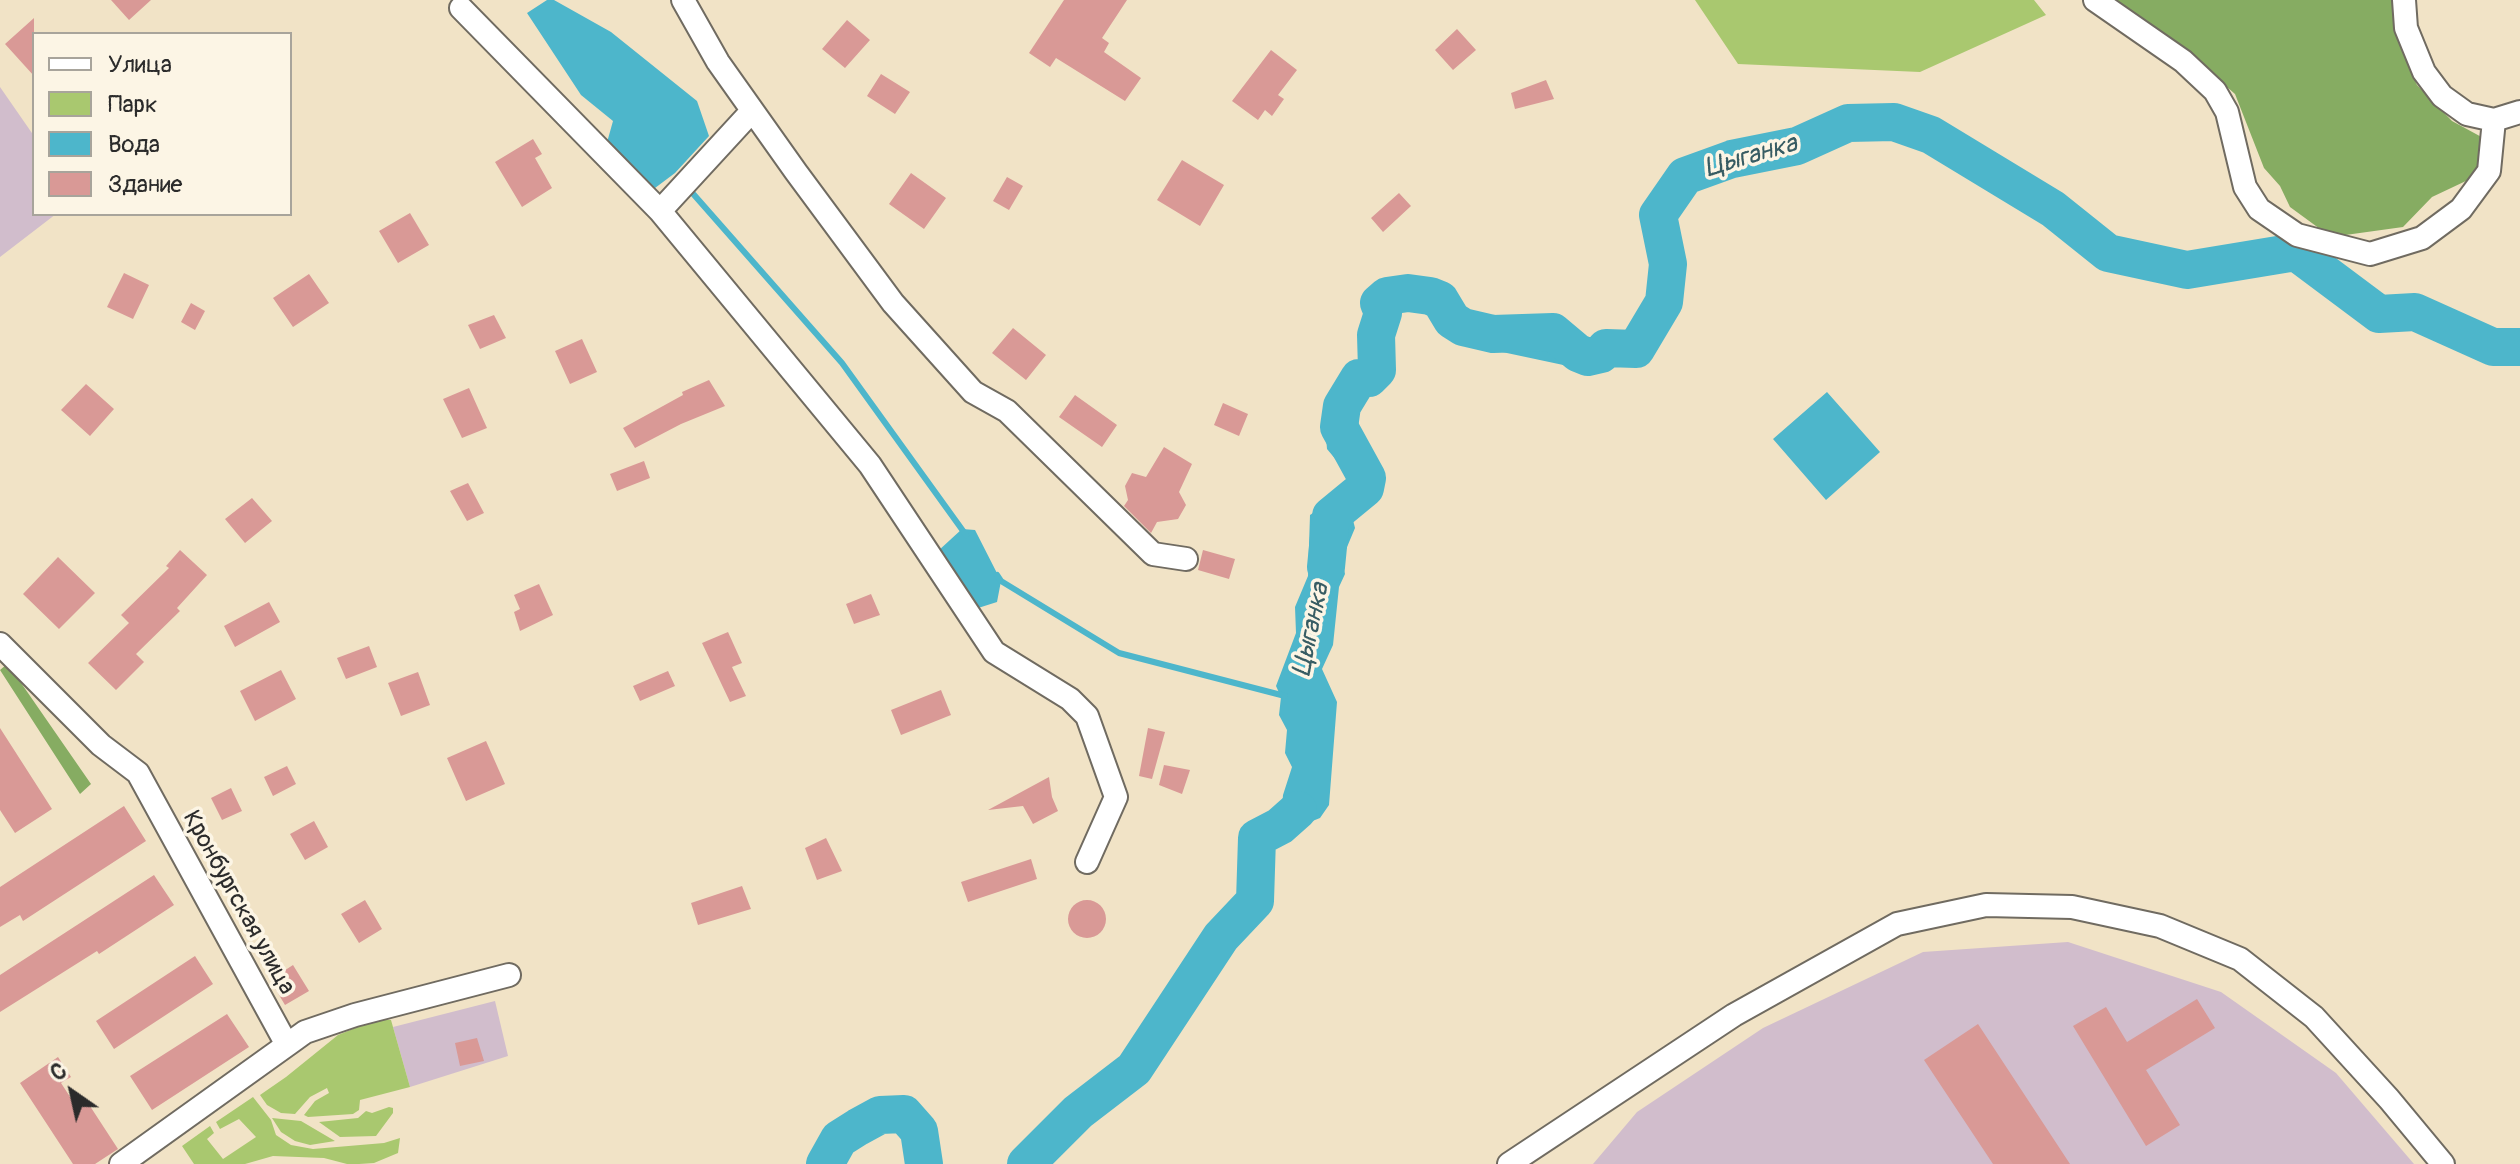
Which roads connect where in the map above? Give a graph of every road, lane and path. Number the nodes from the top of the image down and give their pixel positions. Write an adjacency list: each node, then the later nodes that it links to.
1 (683, 0): 5 (street)
2 (2095, 0): 7 (street)
3 (2404, 0): 7 (street)
4 (461, 8): 8 (street)
5 (752, 111): 8 (street); 9 (street)
6 (2520, 112): 7 (street)
7 (2494, 120)
8 (660, 211): 11 (street)
9 (1186, 559)
10 (0, 644): 13 (street, Кронбургская улица)
11 (1087, 862)
12 (509, 975): 13 (street)
13 (287, 1045): 14 (street)
14 (121, 1164)
15 (1509, 1164): 16 (street)
16 (2443, 1164)

